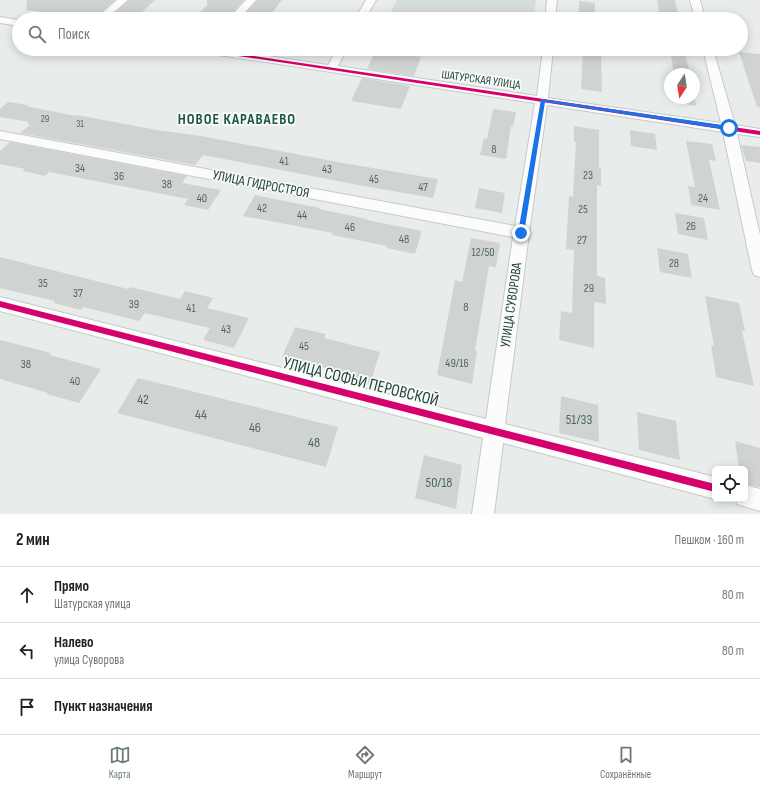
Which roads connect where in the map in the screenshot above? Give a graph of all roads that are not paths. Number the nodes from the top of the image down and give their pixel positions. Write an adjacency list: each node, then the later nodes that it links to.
1 (123, 0): 6 (street)
2 (250, 0): 7 (street)
3 (371, 0): 8 (street)
4 (552, 0): 9 (street)
5 (695, 0): 10 (street)
6 (108, 12)
7 (239, 12)
8 (364, 12)
9 (551, 12)
10 (698, 12)
11 (0, 20): 12 (street)
12 (12, 22)
13 (248, 56): 17 (street, ШАТУРСКАЯ УЛИЦА)
14 (338, 56): 17 (street)
15 (547, 56): 18 (street, УЛИЦА СУВОРОВА)
16 (710, 56): 19 (street)
17 (331, 69): 18 (street, ШАТУРСКАЯ УЛИЦА)
18 (542, 100): 19 (street, ШАТУРСКАЯ УЛИЦА); 22 (street, УЛИЦА СУВОРОВА)
19 (729, 128): 20 (street, ШАТУРСКАЯ УЛИЦА); 23 (street)
20 (760, 133)
21 (0, 134): 22 (street, УЛИЦА ГИДРОСТРОЯ)
22 (521, 233): 25 (street, УЛИЦА СУВОРОВА)
23 (760, 270)
24 (0, 304): 25 (street, УЛИЦА СОФЬИ ПЕРОВСКОЙ)
25 (494, 431): 26 (street, УЛИЦА СОФЬИ ПЕРОВСКОЙ); 29 (street, УЛИЦА СУВОРОВА)
26 (712, 487)
27 (748, 497): 28 (street)
28 (760, 500)
29 (483, 514)

